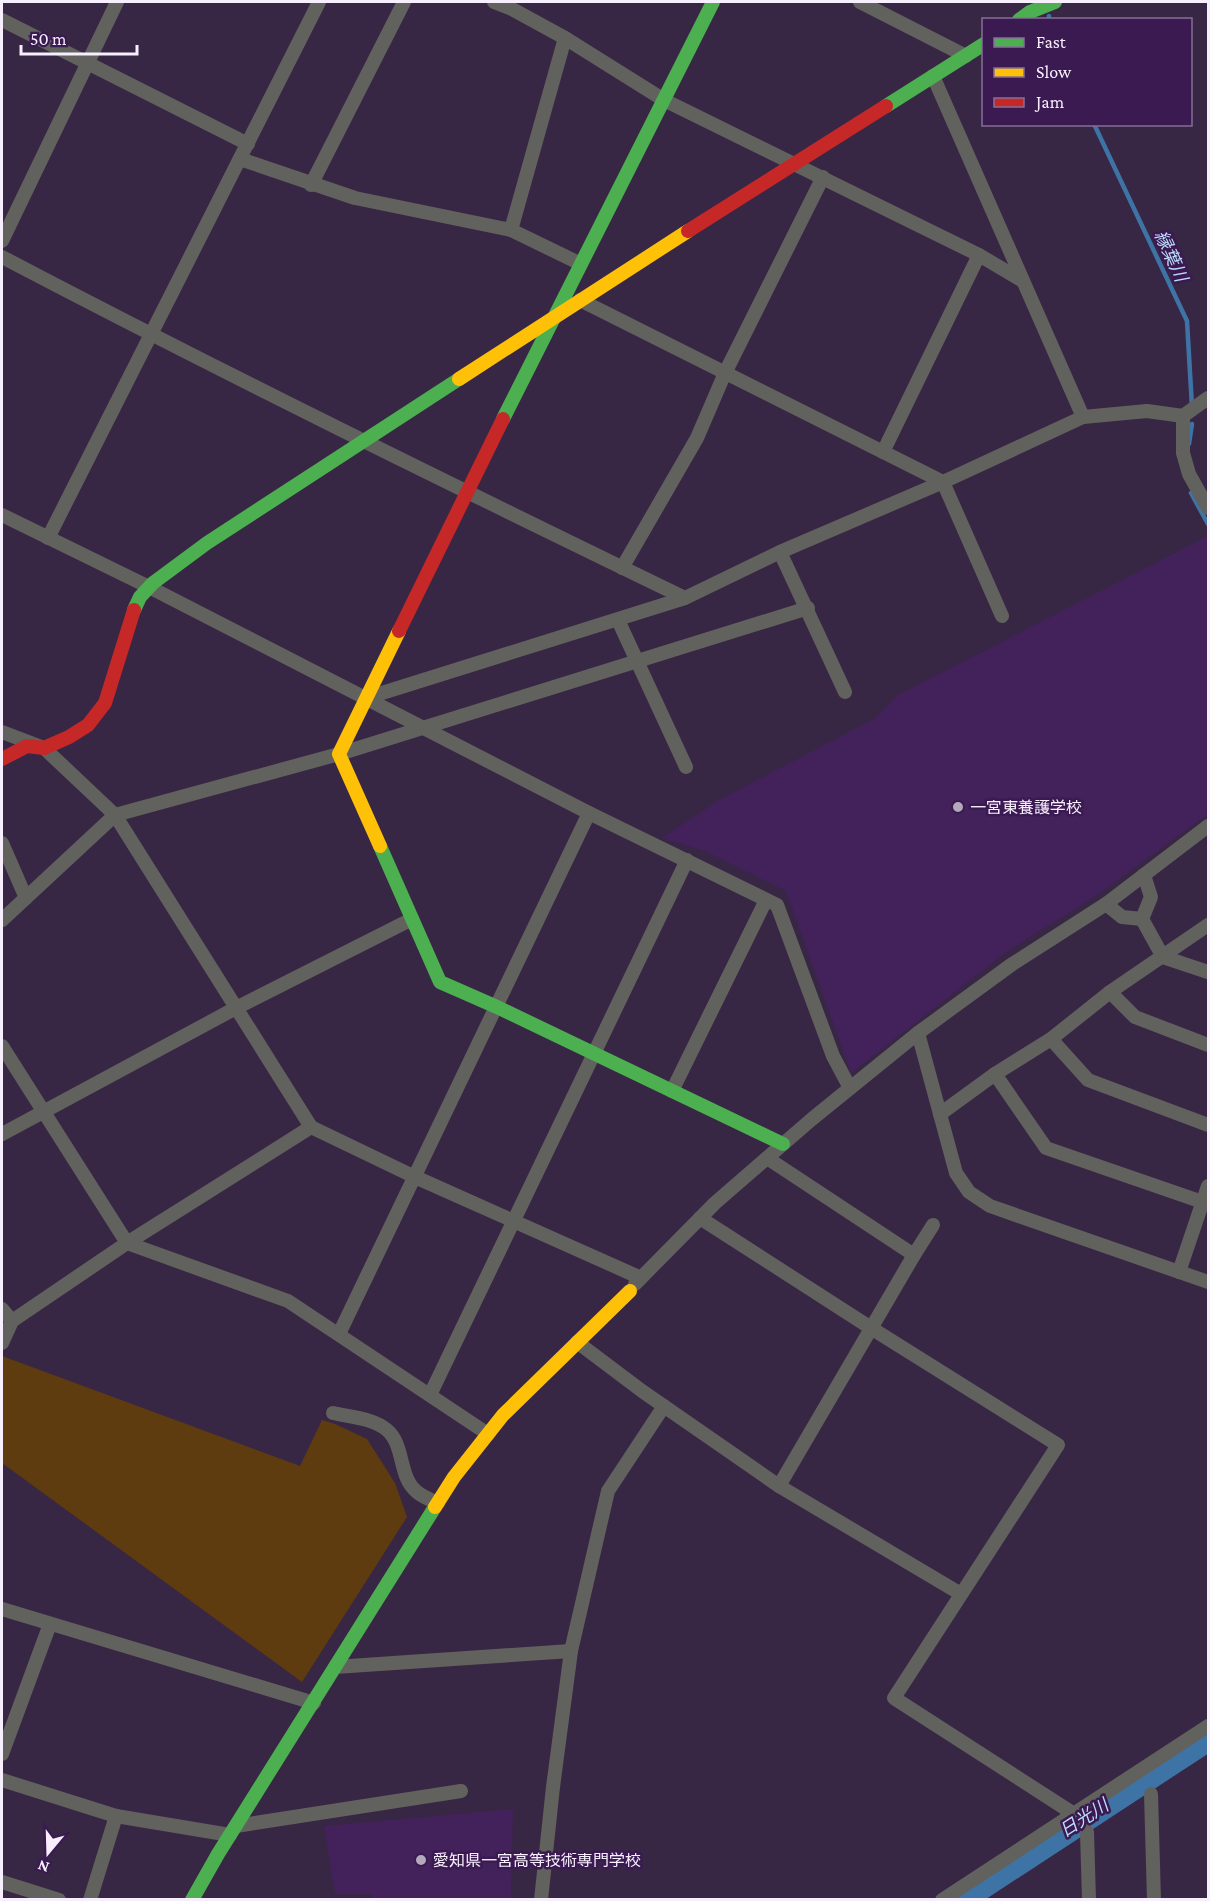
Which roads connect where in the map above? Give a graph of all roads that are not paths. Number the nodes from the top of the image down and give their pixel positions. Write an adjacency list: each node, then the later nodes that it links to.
1 (117, 2): 14 (street)
2 (320, 2): 17 (street)
3 (404, 2): 21 (street)
4 (495, 2): 8 (street)
5 (713, 2): 16 (street)
6 (861, 2): 13 (street)
7 (1055, 2): 9 (street)
8 (514, 5): 11 (street)
9 (1022, 18)
10 (2, 20): 14 (street)
11 (565, 38): 16 (street); 22 (street)
12 (982, 45): 13 (street)
13 (966, 56): 15 (street)
14 (88, 62): 17 (street); 23 (street)
15 (933, 76): 19 (street); 27 (street)
16 (664, 100): 19 (street); 26 (street)
17 (248, 144): 18 (street)
18 (240, 159): 21 (street); 30 (street)
19 (795, 163): 20 (street); 28 (street)
20 (823, 177): 24 (street); 31 (street)
21 (311, 185): 22 (street)
22 (512, 230): 26 (street)
23 (2, 241)
24 (979, 255): 27 (street); 36 (street)
25 (2, 257): 30 (street)
26 (581, 264): 29 (street)
27 (1023, 281): 34 (street)
28 (580, 300): 29 (street); 31 (street)
29 (555, 316): 35 (street); 38 (street)
30 (150, 335): 35 (street); 41 (street)
31 (725, 373): 36 (street); 43 (street)
32 (1209, 398): 33 (street)
33 (1183, 416): 34 (street); 39 (street)
34 (1083, 417): 37 (street)
35 (363, 441): 38 (street); 44 (street)
36 (883, 452): 37 (street)
37 (943, 482): 42 (street); 47 (street)
38 (467, 490): 43 (street); 51 (street)
39 (1209, 508)
40 (2, 515): 41 (street)
41 (48, 538): 44 (street)
42 (780, 552): 45 (street); 46 (street)
43 (622, 567): 45 (street)
44 (149, 587): 51 (street); 54 (street)
45 (685, 598): 48 (street)
46 (808, 608): 49 (street); 50 (street)
47 (1002, 616)
48 (618, 620): 49 (street); 51 (street)
49 (638, 662): 52 (street); 57 (street)
50 (845, 692)
51 (366, 698): 52 (street); 55 (street)
52 (424, 728): 55 (street); 58 (street)
53 (2, 732): 54 (street)
54 (44, 748): 56 (street); 59 (street)
55 (339, 754): 59 (street); 67 (street)
56 (2, 759)
57 (686, 767)
58 (589, 813): 62 (street); 74 (street)
59 (115, 815): 64 (street); 75 (street)
60 (1209, 826): 63 (street)
61 (2, 843): 64 (street)
62 (687, 860): 65 (street); 80 (street)
63 (1144, 874): 66 (street); 68 (street)
64 (26, 898): 69 (street)
65 (766, 900): 82 (street); 83 (street)
66 (1106, 904): 68 (street); 76 (street)
67 (412, 919): 74 (street); 75 (street)
68 (1142, 919): 71 (street)
69 (2, 920)
70 (1209, 925): 71 (street)
71 (1163, 957): 72 (street); 73 (street)
72 (1209, 972)
73 (1110, 992): 77 (street); 78 (street)
74 (496, 1007): 80 (street); 91 (street)
75 (236, 1008): 84 (street); 87 (street)
76 (918, 1034): 82 (street); 85 (street)
77 (1051, 1039): 81 (street); 86 (street)
78 (1209, 1045)
79 (2, 1046): 84 (street)
80 (594, 1053): 83 (street); 95 (street)
81 (995, 1074): 85 (street); 93 (street)
82 (850, 1088): 89 (street)
83 (672, 1091): 89 (street)
84 (43, 1112): 88 (street); 97 (street)
85 (940, 1114): 99 (street)
86 (1209, 1125)
87 (310, 1127): 91 (street); 97 (street)
88 (2, 1134)
89 (783, 1144): 90 (street)
90 (767, 1158): 94 (street); 98 (street)
91 (415, 1177): 95 (street); 105 (street)
92 (1209, 1186): 93 (street)
93 (1206, 1203): 99 (street)
94 (700, 1218): 100 (street); 104 (street)
95 (512, 1221): 100 (street); 108 (street)
96 (933, 1225): 98 (street)
97 (127, 1244): 103 (street); 105 (street)
98 (915, 1255): 104 (street)
99 (1179, 1272): 101 (street)
100 (641, 1278): 106 (street)
101 (1209, 1282)
102 (2, 1309): 103 (street)
103 (12, 1321): 107 (street)
104 (871, 1328): 112 (street); 114 (street)
105 (339, 1334): 108 (street)
106 (577, 1342): 109 (street); 111 (street)
107 (2, 1343)
108 (430, 1395): 111 (street)
109 (664, 1406): 112 (street); 117 (street)
110 (333, 1413): 113 (street)
111 (488, 1434): 113 (street)
112 (779, 1486): 114 (street)
113 (438, 1503): 118 (street)
114 (961, 1594): 125 (street)
115 (2, 1609): 116 (street)
116 (50, 1624): 119 (street); 121 (street)
117 (571, 1651): 118 (street); 132 (street)
118 (335, 1667): 119 (street)
119 (314, 1703): 127 (street)
120 (1209, 1726): 125 (street)
121 (2, 1754)
122 (2, 1780): 126 (street)
123 (461, 1791): 127 (street)
124 (1151, 1794): 135 (street)
125 (1074, 1814): 133 (street); 134 (street)
126 (116, 1816): 127 (street); 130 (street)
127 (233, 1830): 131 (street)
128 (2, 1882): 129 (street)
129 (59, 1899)
130 (90, 1899)
131 (192, 1899)
132 (541, 1899)
133 (942, 1899)
134 (1089, 1899)
135 (1154, 1899)

